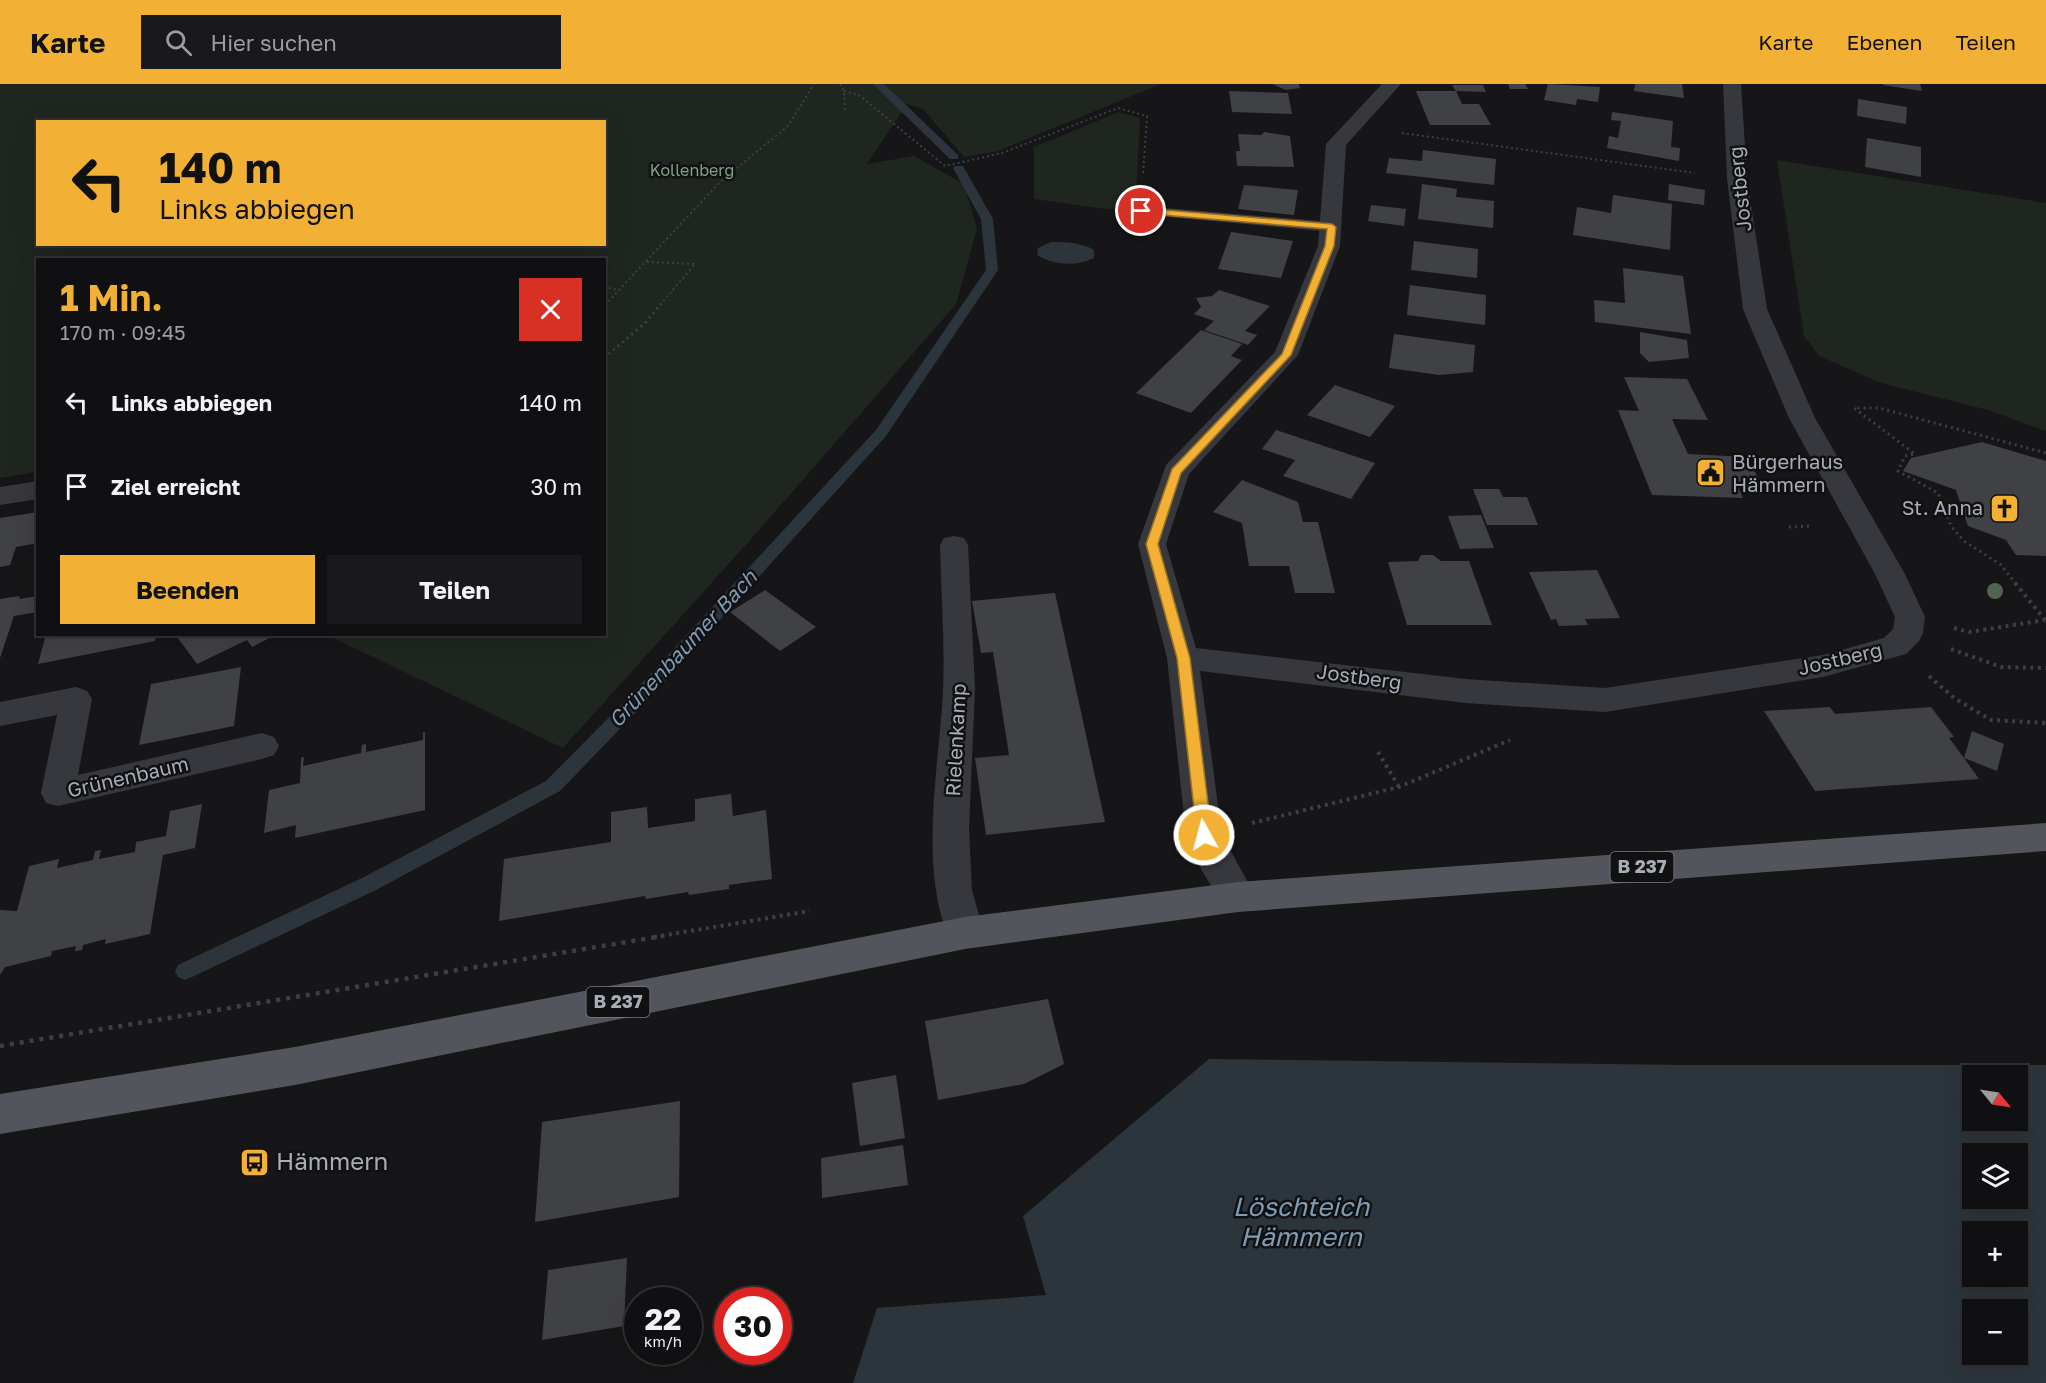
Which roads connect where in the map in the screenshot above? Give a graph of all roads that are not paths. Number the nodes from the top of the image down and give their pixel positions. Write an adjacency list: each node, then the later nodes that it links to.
1 (1392, 84): 4 (street)
2 (1732, 84): 8 (street, Jostberg)
3 (1141, 211): 4 (lane)
4 (1332, 227): 8 (street)
5 (36, 490): 6 (street)
6 (0, 496)
7 (954, 545): 13 (street, Rielenkamp)
8 (1183, 658): 12 (street)
9 (0, 714): 10 (street, Grünenbaum)
10 (262, 746)
11 (2046, 837): 12 (main road, B 237)
12 (1238, 897): 13 (main road, B 237)
13 (965, 933): 14 (main road, B 237)
14 (0, 1114)

